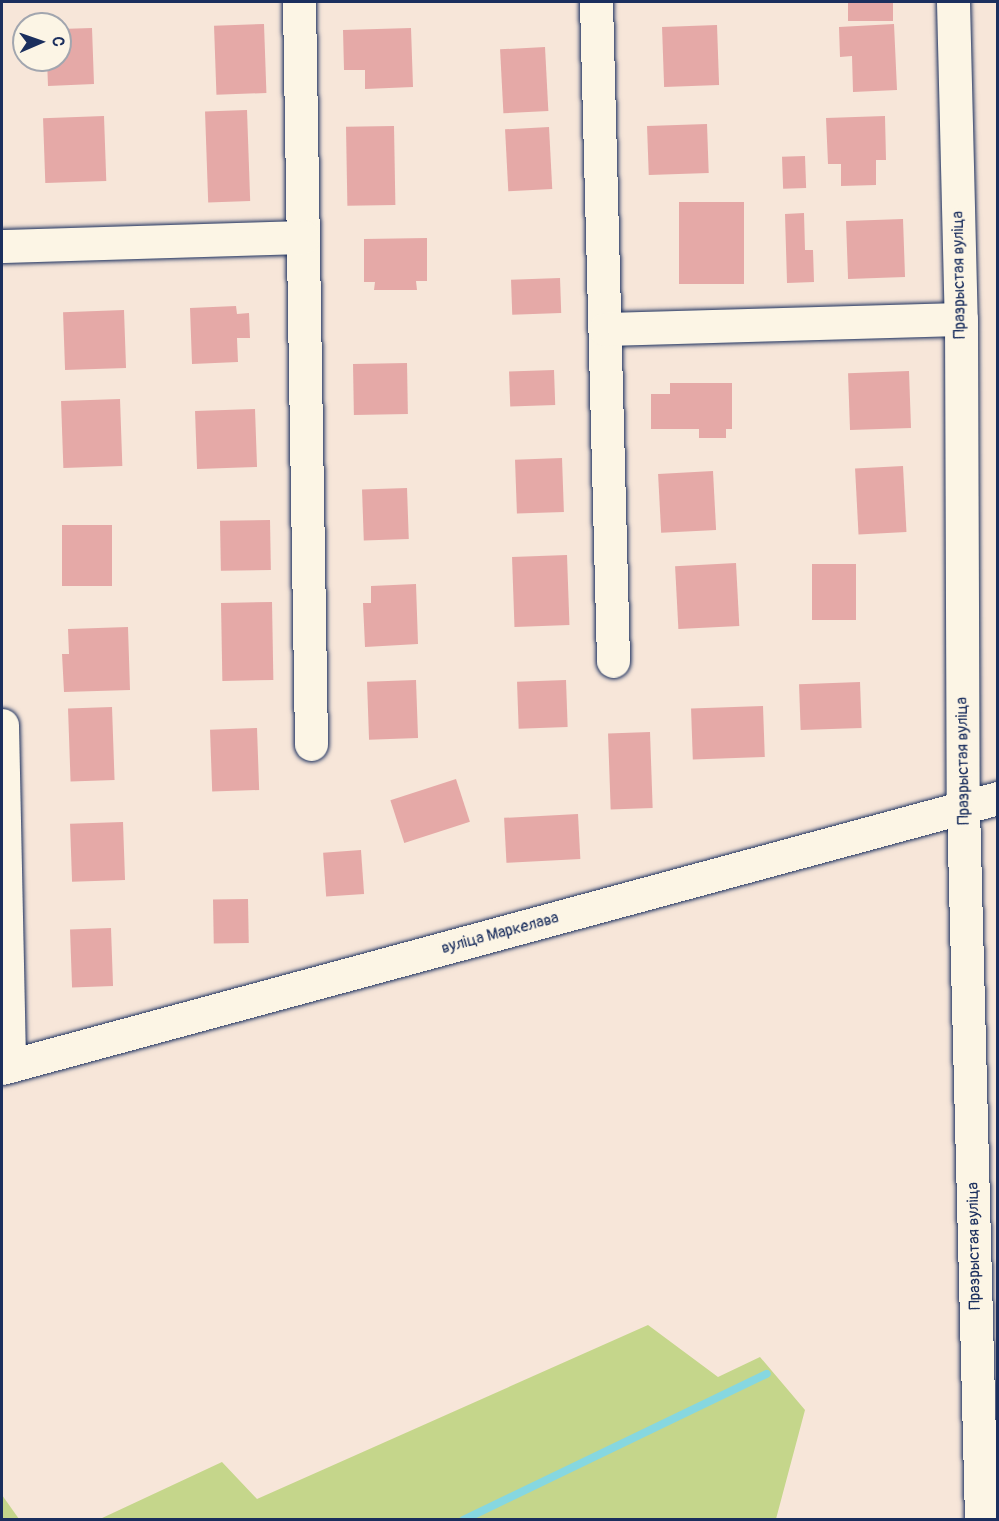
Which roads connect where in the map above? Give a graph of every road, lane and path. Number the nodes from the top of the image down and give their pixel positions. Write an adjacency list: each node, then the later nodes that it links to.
1 (299, 2): 4 (street)
2 (596, 2): 7 (street)
3 (953, 2): 6 (street, Празрыстая вуліца)
4 (303, 237): 5 (street); 10 (street)
5 (2, 246)
6 (961, 319): 7 (street); 12 (street, Празрыстая вуліца)
7 (605, 329): 8 (street)
8 (613, 661)
9 (2, 725): 13 (street)
10 (311, 744)
11 (998, 798): 12 (street, вуліца Маркелава)
12 (963, 807): 13 (street, вуліца Маркелава); 14 (street, Празрыстая вуліца)
13 (5, 1067)
14 (981, 1520)

